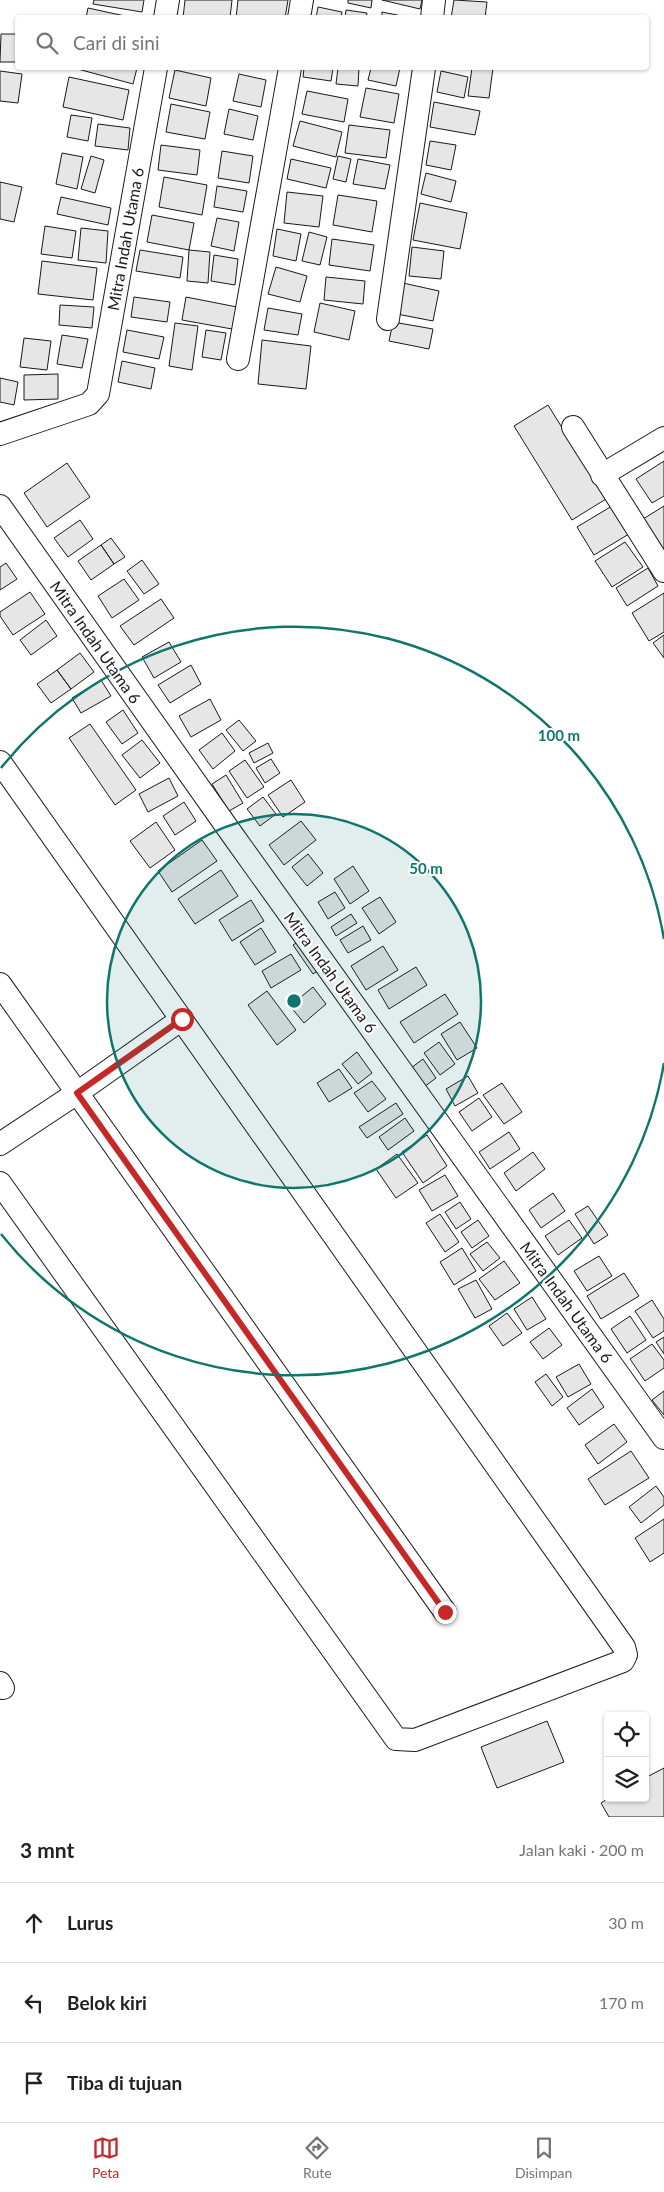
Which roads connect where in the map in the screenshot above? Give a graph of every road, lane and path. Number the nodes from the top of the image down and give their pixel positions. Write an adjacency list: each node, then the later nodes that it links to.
1 (168, 0): 4 (street)
2 (302, 0): 5 (street)
3 (434, 0): 6 (street)
4 (166, 15)
5 (300, 15)
6 (432, 15)
7 (156, 70): 13 (street, Mitra Indah Utama 6)
8 (290, 70): 11 (street)
9 (424, 70): 10 (street)
10 (388, 319)
11 (238, 359)
12 (573, 426): 15 (street)
13 (0, 434)
14 (664, 438): 15 (street)
15 (602, 475): 17 (street)
16 (0, 506): 24 (street, Mitra Indah Utama 6)
17 (663, 568)
18 (0, 762): 20 (street)
19 (0, 984): 21 (street)
20 (182, 1019): 21 (street); 23 (street)
21 (77, 1093): 22 (street); 25 (street)
22 (0, 1144)
23 (0, 1184)
24 (664, 1438)
25 (445, 1612)

